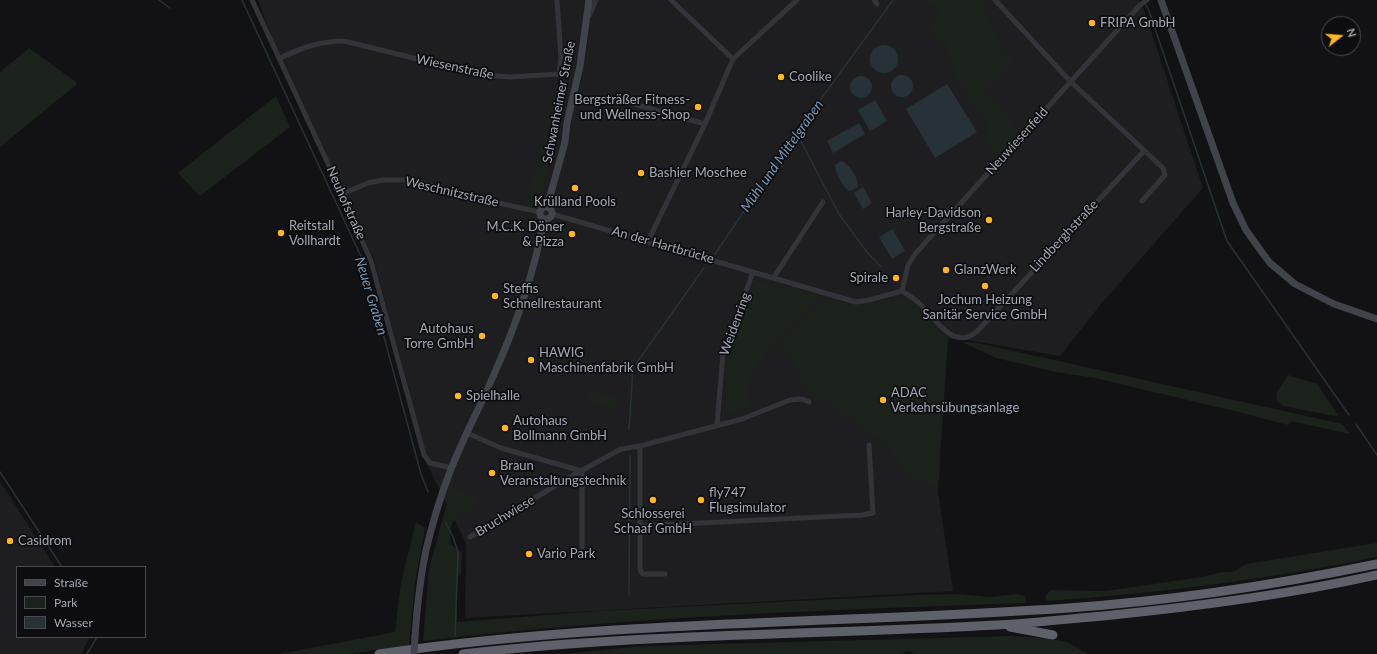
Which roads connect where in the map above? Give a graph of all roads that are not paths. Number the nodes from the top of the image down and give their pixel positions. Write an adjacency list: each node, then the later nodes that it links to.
1 (252, 0): 11 (street, Neuhofstraße)
2 (557, 0): 11 (street, Wiesenstraße)
3 (589, 0): 10 (main road, Schwanheimer Straße)
4 (596, 0): 10 (street)
5 (671, 0): 12 (street)
6 (797, 0): 12 (street)
7 (995, 0): 13 (street)
8 (1147, 0): 13 (street, Neuwiesenfeld)
9 (1161, 0): 28 (main road)
10 (588, 19): 20 (main road, Schwanheimer Straße)
11 (280, 58): 17 (street, Neuhofstraße)
12 (734, 59): 15 (street)
13 (1070, 81): 16 (street); 27 (street, Neuwiesenfeld)
14 (634, 104): 15 (street)
15 (705, 124): 24 (street)
16 (1144, 151): 18 (street); 27 (street, Lindberghstraße)
17 (342, 194): 21 (street, Weschnitzstraße); 34 (street, Neuhofstraße)
18 (1142, 201)
19 (823, 202): 26 (street)
20 (547, 207): 21 (main road); 22 (main road)
21 (539, 212): 23 (main road)
22 (552, 214): 23 (main road); 24 (street, An der Hartbrücke)
23 (544, 220): 31 (main road)
24 (648, 241): 25 (street, An der Hartbrücke)
25 (753, 272): 26 (street, An der Hartbrücke); 30 (street, Weidenring)
26 (774, 277): 27 (street, An der Hartbrücke)
27 (902, 291)
28 (1377, 319)
29 (809, 402): 30 (street)
30 (717, 425): 33 (street)
31 (467, 433): 34 (main road); 35 (street)
32 (869, 445): 36 (street)
33 (640, 446): 35 (street, Bruchwiese); 36 (street)
34 (452, 468): 45 (main road, bridge)
35 (582, 471): 37 (street, Bruchwiese); 38 (street)
36 (639, 526): 40 (street)
37 (470, 537)
38 (582, 554)
39 (1377, 564): 44 (highway)
40 (665, 574)
41 (1377, 575): 42 (highway)
42 (999, 625): 43 (highway); 46 (highway)
43 (1053, 635)
44 (379, 654)
45 (414, 654)
46 (463, 654)

